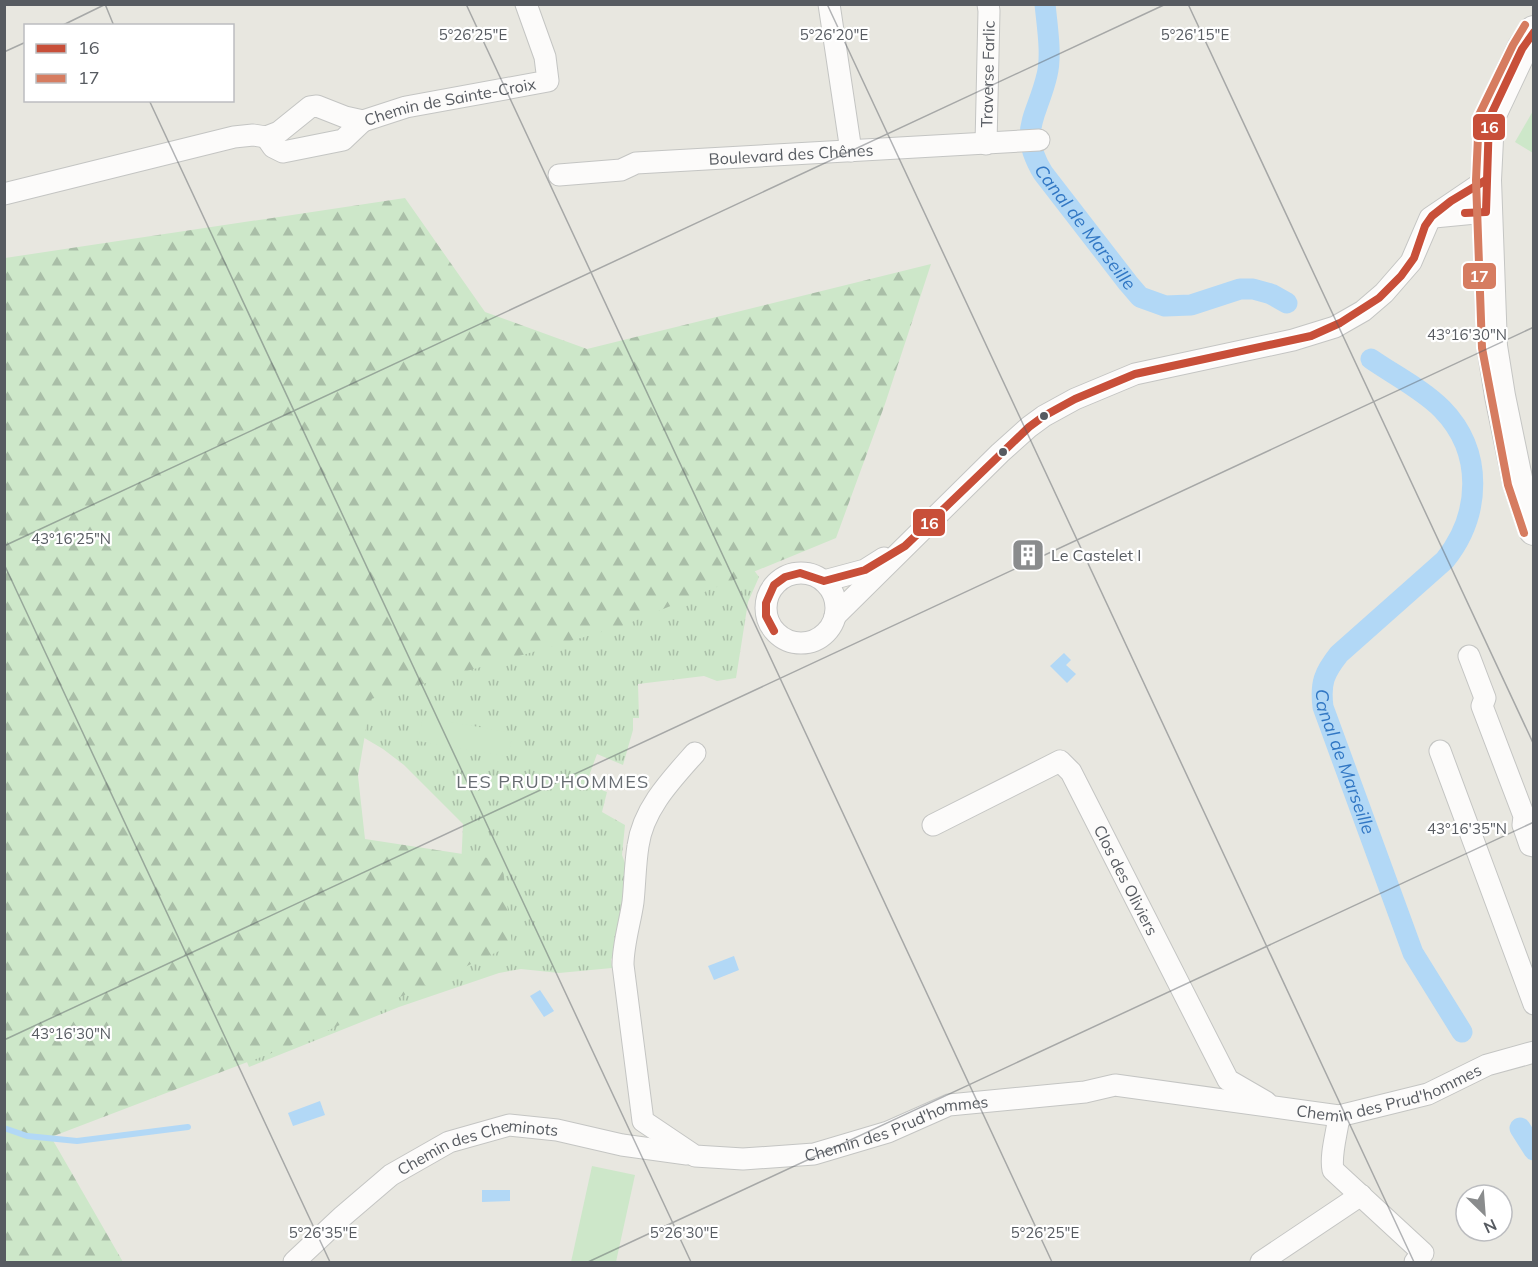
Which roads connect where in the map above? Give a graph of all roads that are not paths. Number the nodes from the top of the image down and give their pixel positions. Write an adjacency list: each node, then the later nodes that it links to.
1 (526, 4): 5 (street, Chemin de Sainte-Croix)
2 (829, 4): 9 (street)
3 (988, 4): 8 (street, Traverse Farlic)
4 (1533, 31): 11 (street)
5 (363, 121): 6 (street, Chemin de Sainte-Croix); 6 (street)
6 (266, 137): 12 (street, Chemin de Sainte-Croix)
7 (1031, 141): 8 (street, Boulevard des Chênes)
8 (986, 144): 9 (street, Boulevard des Chênes)
9 (850, 152): 10 (street, Boulevard des Chênes)
10 (559, 175)
11 (1486, 180): 13 (street); 14 (street)
12 (4, 194)
13 (1486, 212): 14 (street); 15 (street)
14 (1430, 218): 16 (street)
15 (1533, 530)
16 (905, 546): 17 (street); 18 (street)
17 (824, 581): 18 (street); 18 (street)
18 (835, 616)
19 (1470, 656): 23 (street)
20 (1440, 751): 24 (street)
21 (695, 753): 28 (street)
22 (933, 825): 26 (street, Clos des Oliviers)
23 (1533, 846)
24 (1533, 1004)
25 (1533, 1052): 27 (street, Chemin des Prud'hommes)
26 (1274, 1107): 27 (street, Chemin des Prud'hommes); 28 (street, Chemin des Prud'hommes)
27 (1339, 1116): 29 (street)
28 (695, 1156): 31 (street, Chemin des Cheminots)
29 (1361, 1195): 30 (street); 32 (street)
30 (1424, 1259)
31 (294, 1263)
32 (1261, 1263)

